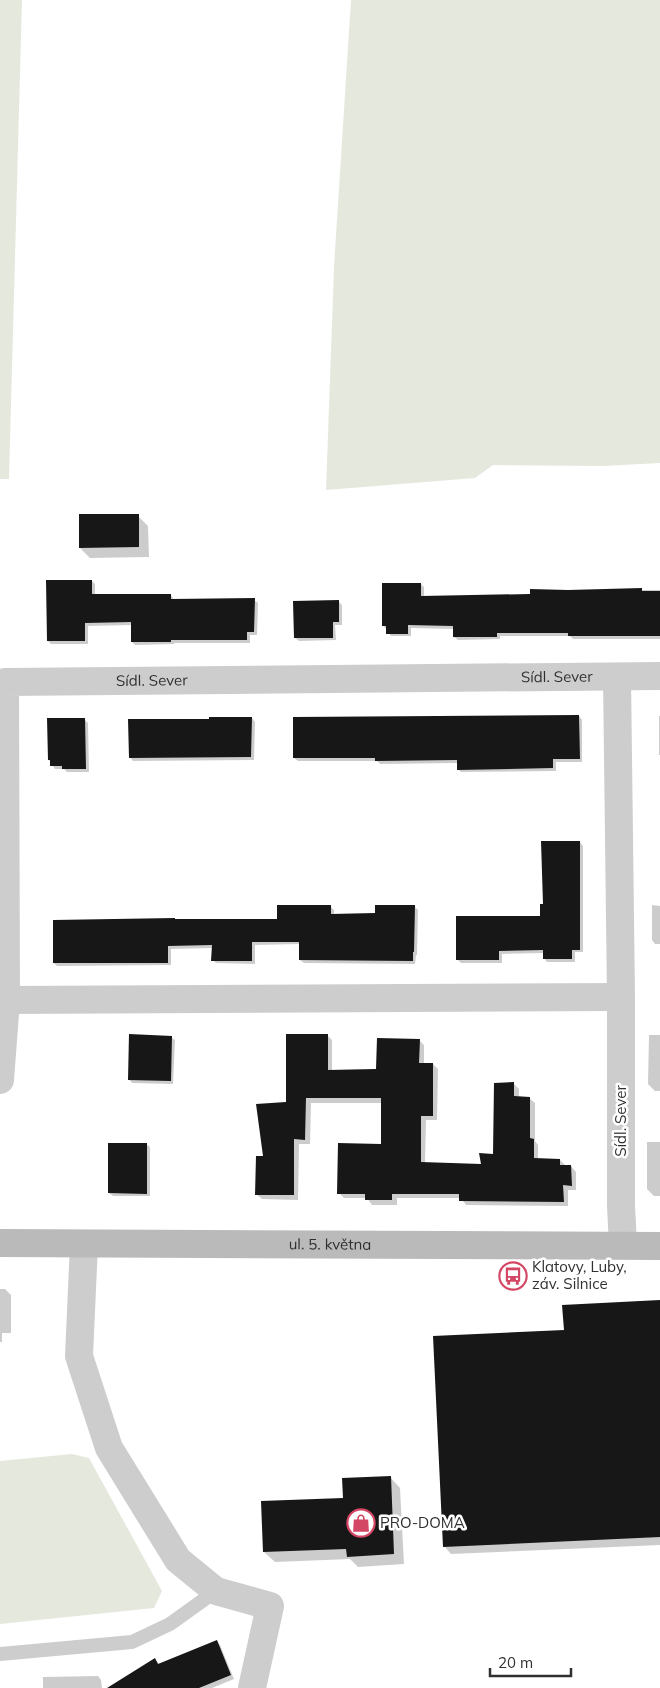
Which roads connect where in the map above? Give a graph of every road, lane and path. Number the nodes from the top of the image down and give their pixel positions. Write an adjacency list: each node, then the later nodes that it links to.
1 (617, 676): 2 (street, Sídl. Sever); 3 (street, Sídl. Sever); 4 (street, Sídl. Sever)
2 (660, 676)
3 (621, 997): 4 (street); 8 (street, Sídl. Sever)
4 (6, 1000): 5 (street, Sídl. Sever)
5 (0, 1080)
6 (0, 1243): 7 (street, ul. 5. května)
7 (84, 1244): 8 (street, ul. 5. května); 10 (street)
8 (623, 1245): 9 (street, ul. 5. května)
9 (660, 1246)
10 (216, 1591): 11 (lane); 12 (street)
11 (0, 1654)
12 (252, 1688)

